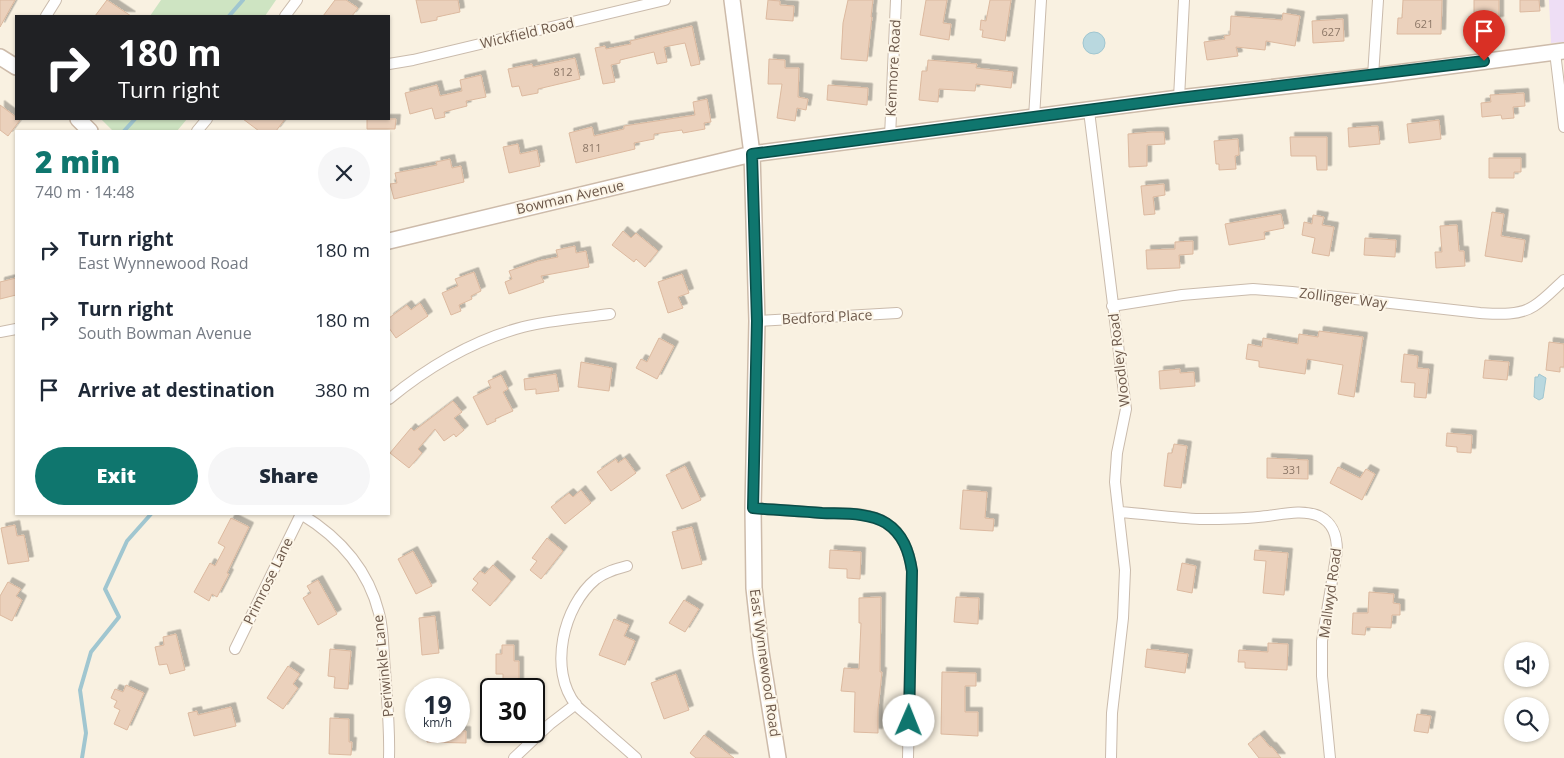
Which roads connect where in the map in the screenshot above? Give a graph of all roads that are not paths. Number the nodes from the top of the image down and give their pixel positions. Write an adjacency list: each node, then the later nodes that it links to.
1 (56, 0): 9 (street)
2 (297, 0): 10 (street)
3 (666, 0): 14 (street, Wickfield Road)
4 (732, 0): 25 (street, East Wynnewood Road)
5 (896, 0): 24 (street, Kenmore Road)
6 (1041, 0): 18 (street)
7 (1184, 0): 16 (street)
8 (1378, 0): 15 (street)
9 (47, 15)
10 (286, 15)
11 (1560, 51): 15 (street, Bowman Avenue); 21 (street)
12 (0, 57): 13 (street)
13 (15, 64)
14 (390, 64)
15 (1373, 76): 16 (street, Bowman Avenue)
16 (1179, 98): 17 (street, Bowman Avenue)
17 (1089, 111): 18 (street, Bowman Avenue); 28 (street, Woodley Road)
18 (1034, 118): 24 (street, Bowman Avenue)
19 (79, 120): 22 (street)
20 (206, 120): 23 (street)
21 (1564, 127)
22 (89, 130)
23 (198, 130)
24 (890, 137): 25 (street, Bowman Avenue)
25 (752, 154): 26 (street, Bowman Avenue); 31 (street, East Wynnewood Road)
26 (390, 241)
27 (1564, 280): 28 (street, Zollinger Way)
28 (1112, 306): 36 (street, Woodley Road)
29 (897, 313): 31 (street, Bedford Place)
30 (610, 314): 34 (street)
31 (757, 321): 35 (street, East Wynnewood Road)
32 (15, 329): 33 (street)
33 (0, 332)
34 (390, 398)
35 (753, 508): 45 (street, East Wynnewood Road); 46 (street)
36 (1120, 512): 47 (street, Woodley Road); 48 (street, Mallwyd Road)
37 (301, 515): 40 (street, Primrose Lane)
38 (303, 515): 42 (street, Periwinkle Lane)
39 (627, 566): 41 (street)
40 (235, 649)
41 (576, 704): 43 (street); 44 (street)
42 (389, 758)
43 (514, 758)
44 (636, 758)
45 (778, 758)
46 (908, 758)
47 (1110, 758)
48 (1330, 758)

